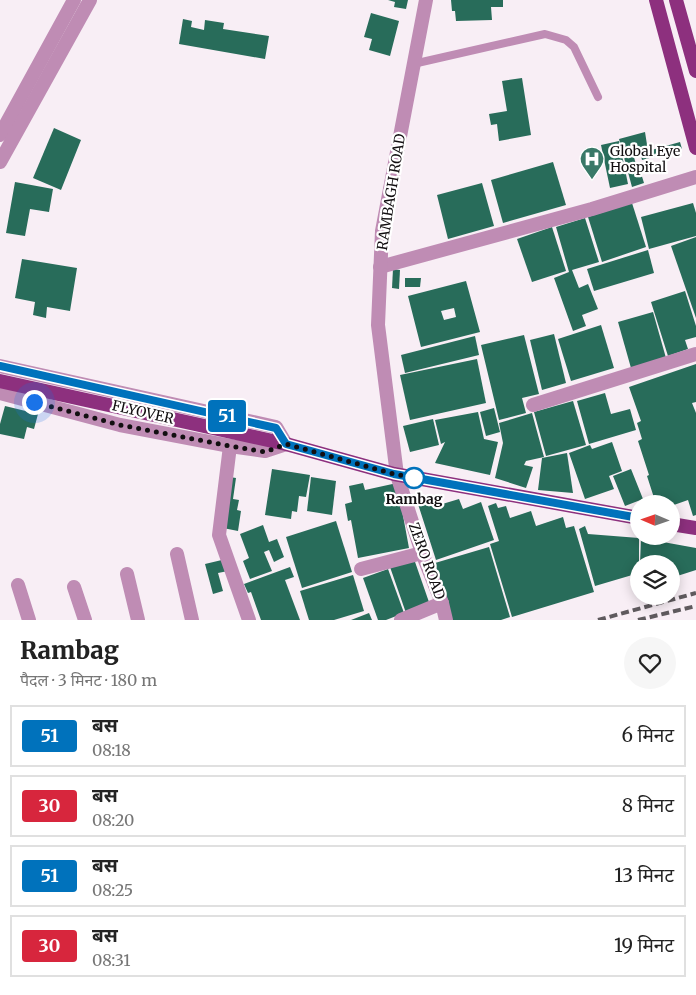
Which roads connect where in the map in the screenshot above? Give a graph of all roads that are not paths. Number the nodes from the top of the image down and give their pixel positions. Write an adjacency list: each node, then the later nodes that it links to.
1 (74, 0): 9 (street)
2 (90, 0): 11 (street)
3 (426, 0): 6 (street, RAMBAGH ROAD)
4 (656, 0): 10 (main road)
5 (676, 0): 7 (main road)
6 (413, 64): 8 (lane); 13 (street, RAMBAGH ROAD)
7 (696, 71)
8 (598, 97)
9 (0, 135)
10 (696, 148)
11 (0, 162)
12 (696, 177): 13 (street)
13 (380, 267): 21 (street, RAMBAGH ROAD)
14 (696, 354): 18 (street)
15 (0, 366): 19 (street)
16 (0, 381): 19 (main road, FLYOVER)
17 (0, 393): 20 (street)
18 (532, 405)
19 (286, 444): 20 (street); 21 (main road, FLYOVER)
20 (230, 446): 36 (street)
21 (397, 475): 22 (main road, FLYOVER); 25 (street, ZERO ROAD)
22 (630, 516)
23 (680, 525): 24 (main road)
24 (696, 528)
25 (422, 553): 27 (street); 31 (street, ZERO ROAD)
26 (177, 554): 35 (street)
27 (361, 569)
28 (127, 574): 34 (street)
29 (18, 585): 32 (street)
30 (74, 587): 33 (street)
31 (442, 604): 37 (street); 38 (street, ZERO ROAD)
32 (28, 620)
33 (85, 620)
34 (138, 620)
35 (192, 620)
36 (249, 620)
37 (401, 620)
38 (446, 620)

